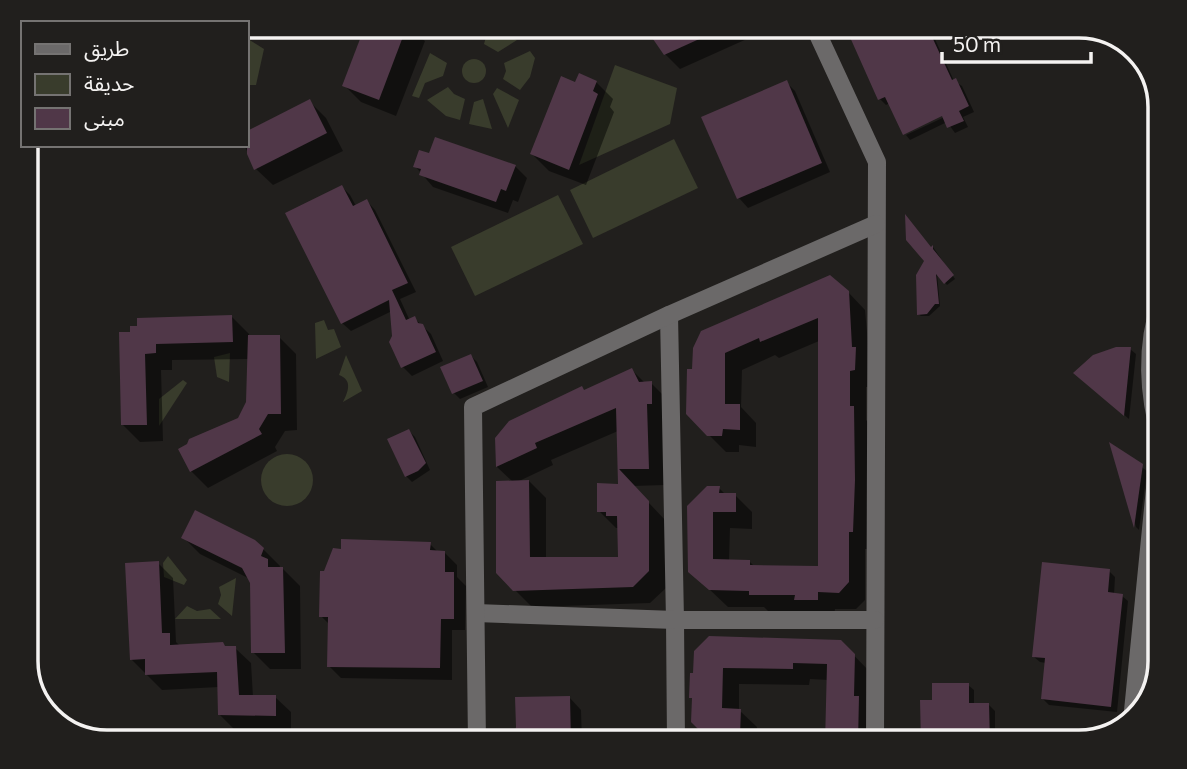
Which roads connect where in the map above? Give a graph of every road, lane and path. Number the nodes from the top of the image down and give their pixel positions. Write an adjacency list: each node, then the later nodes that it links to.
1 (820, 38): 2 (street)
2 (876, 223): 3 (street); 7 (street)
3 (669, 315): 5 (street); 6 (street)
4 (1149, 590): 8 (street)
5 (477, 613): 6 (street); 9 (street)
6 (676, 620): 7 (street); 10 (street)
7 (875, 620): 11 (street)
8 (1134, 703)
9 (477, 730)
10 (676, 730)
11 (875, 730)

